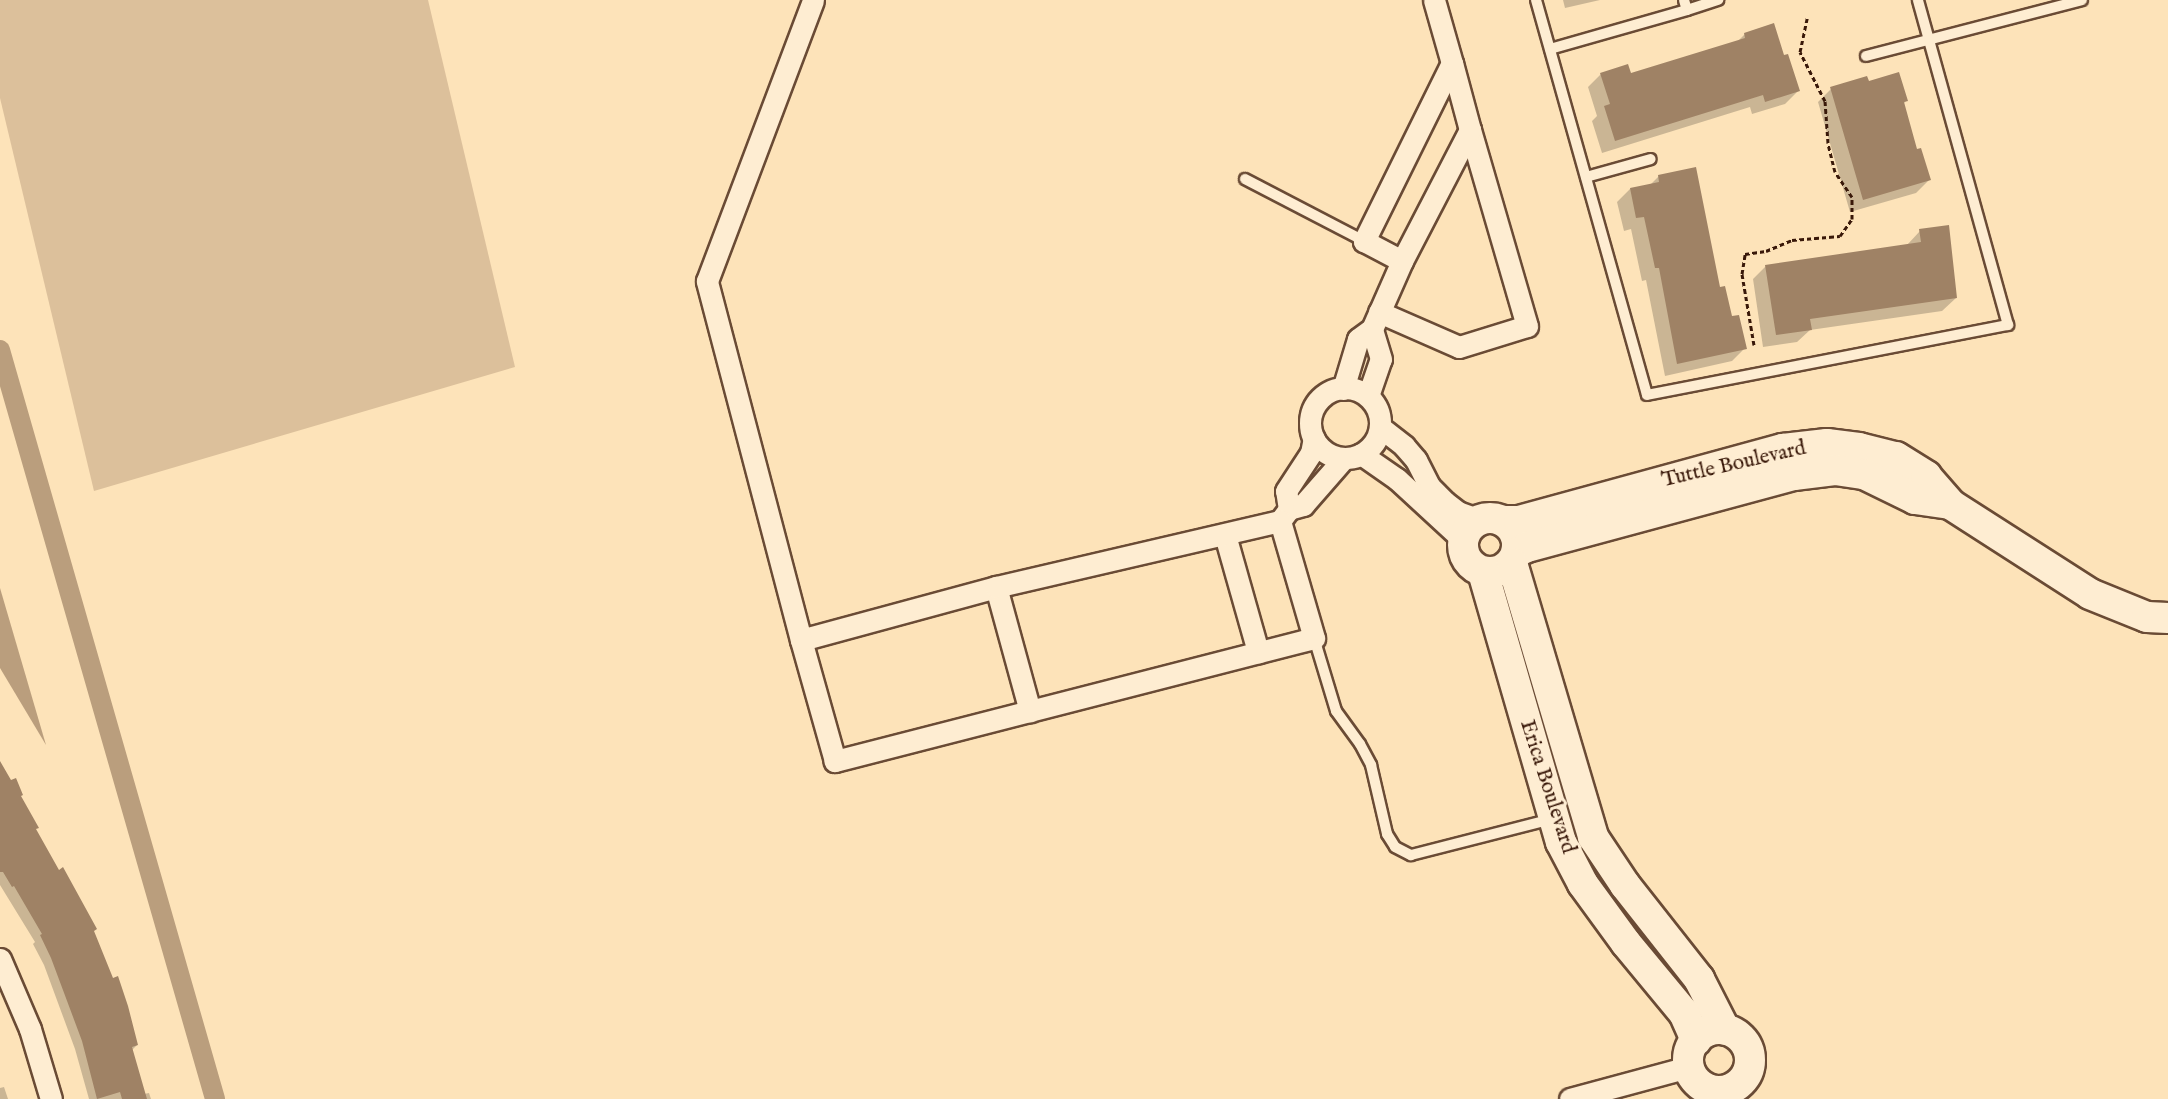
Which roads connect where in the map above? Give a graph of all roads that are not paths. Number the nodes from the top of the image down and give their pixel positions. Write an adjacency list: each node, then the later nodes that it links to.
1 (813, 0): 33 (street)
2 (1434, 0): 11 (street)
3 (1536, 0): 9 (lane)
4 (1718, 0): 7 (lane)
5 (1918, 0): 8 (lane)
6 (2082, 0): 8 (lane)
7 (1685, 5): 9 (lane)
8 (1928, 39): 10 (lane); 14 (lane)
9 (1550, 49): 14 (lane)
10 (1866, 56)
11 (1452, 63): 12 (street); 16 (street)
12 (1470, 130): 17 (street); 18 (street)
13 (1651, 159): 14 (lane)
14 (1586, 177)
15 (1245, 179): 16 (lane)
16 (1364, 241): 17 (street)
17 (1402, 261): 18 (street)
18 (1376, 320): 19 (street); 20 (street)
19 (1343, 389): 20 (street); 22 (street)
20 (1368, 396): 21 (street)
21 (1380, 427): 23 (street); 26 (street)
22 (1314, 438): 23 (street); 25 (street)
23 (1352, 456): 25 (street); 26 (street)
24 (1950, 504): 26 (street, Tuttle Boulevard); 28 (street, Tuttle Boulevard); 31 (street, Tuttle Boulevard)
25 (1285, 515): 27 (street); 32 (street)
26 (1482, 527): 28 (street); 29 (street)
27 (1225, 535): 30 (street); 34 (street)
28 (1514, 558): 29 (street); 38 (street, Erica Boulevard)
29 (1484, 572): 36 (street, Erica Boulevard)
30 (996, 587): 33 (street); 35 (street)
31 (2168, 618)
32 (1314, 638): 34 (street); 36 (lane)
33 (801, 640): 35 (street)
34 (1258, 652): 35 (street)
35 (1030, 711)
36 (1554, 819): 39 (street, Erica Boulevard)
37 (0, 958): 40 (street)
38 (1725, 1030): 39 (street); 39 (street)
39 (1713, 1080): 41 (street)
40 (51, 1099)
41 (1570, 1099)

